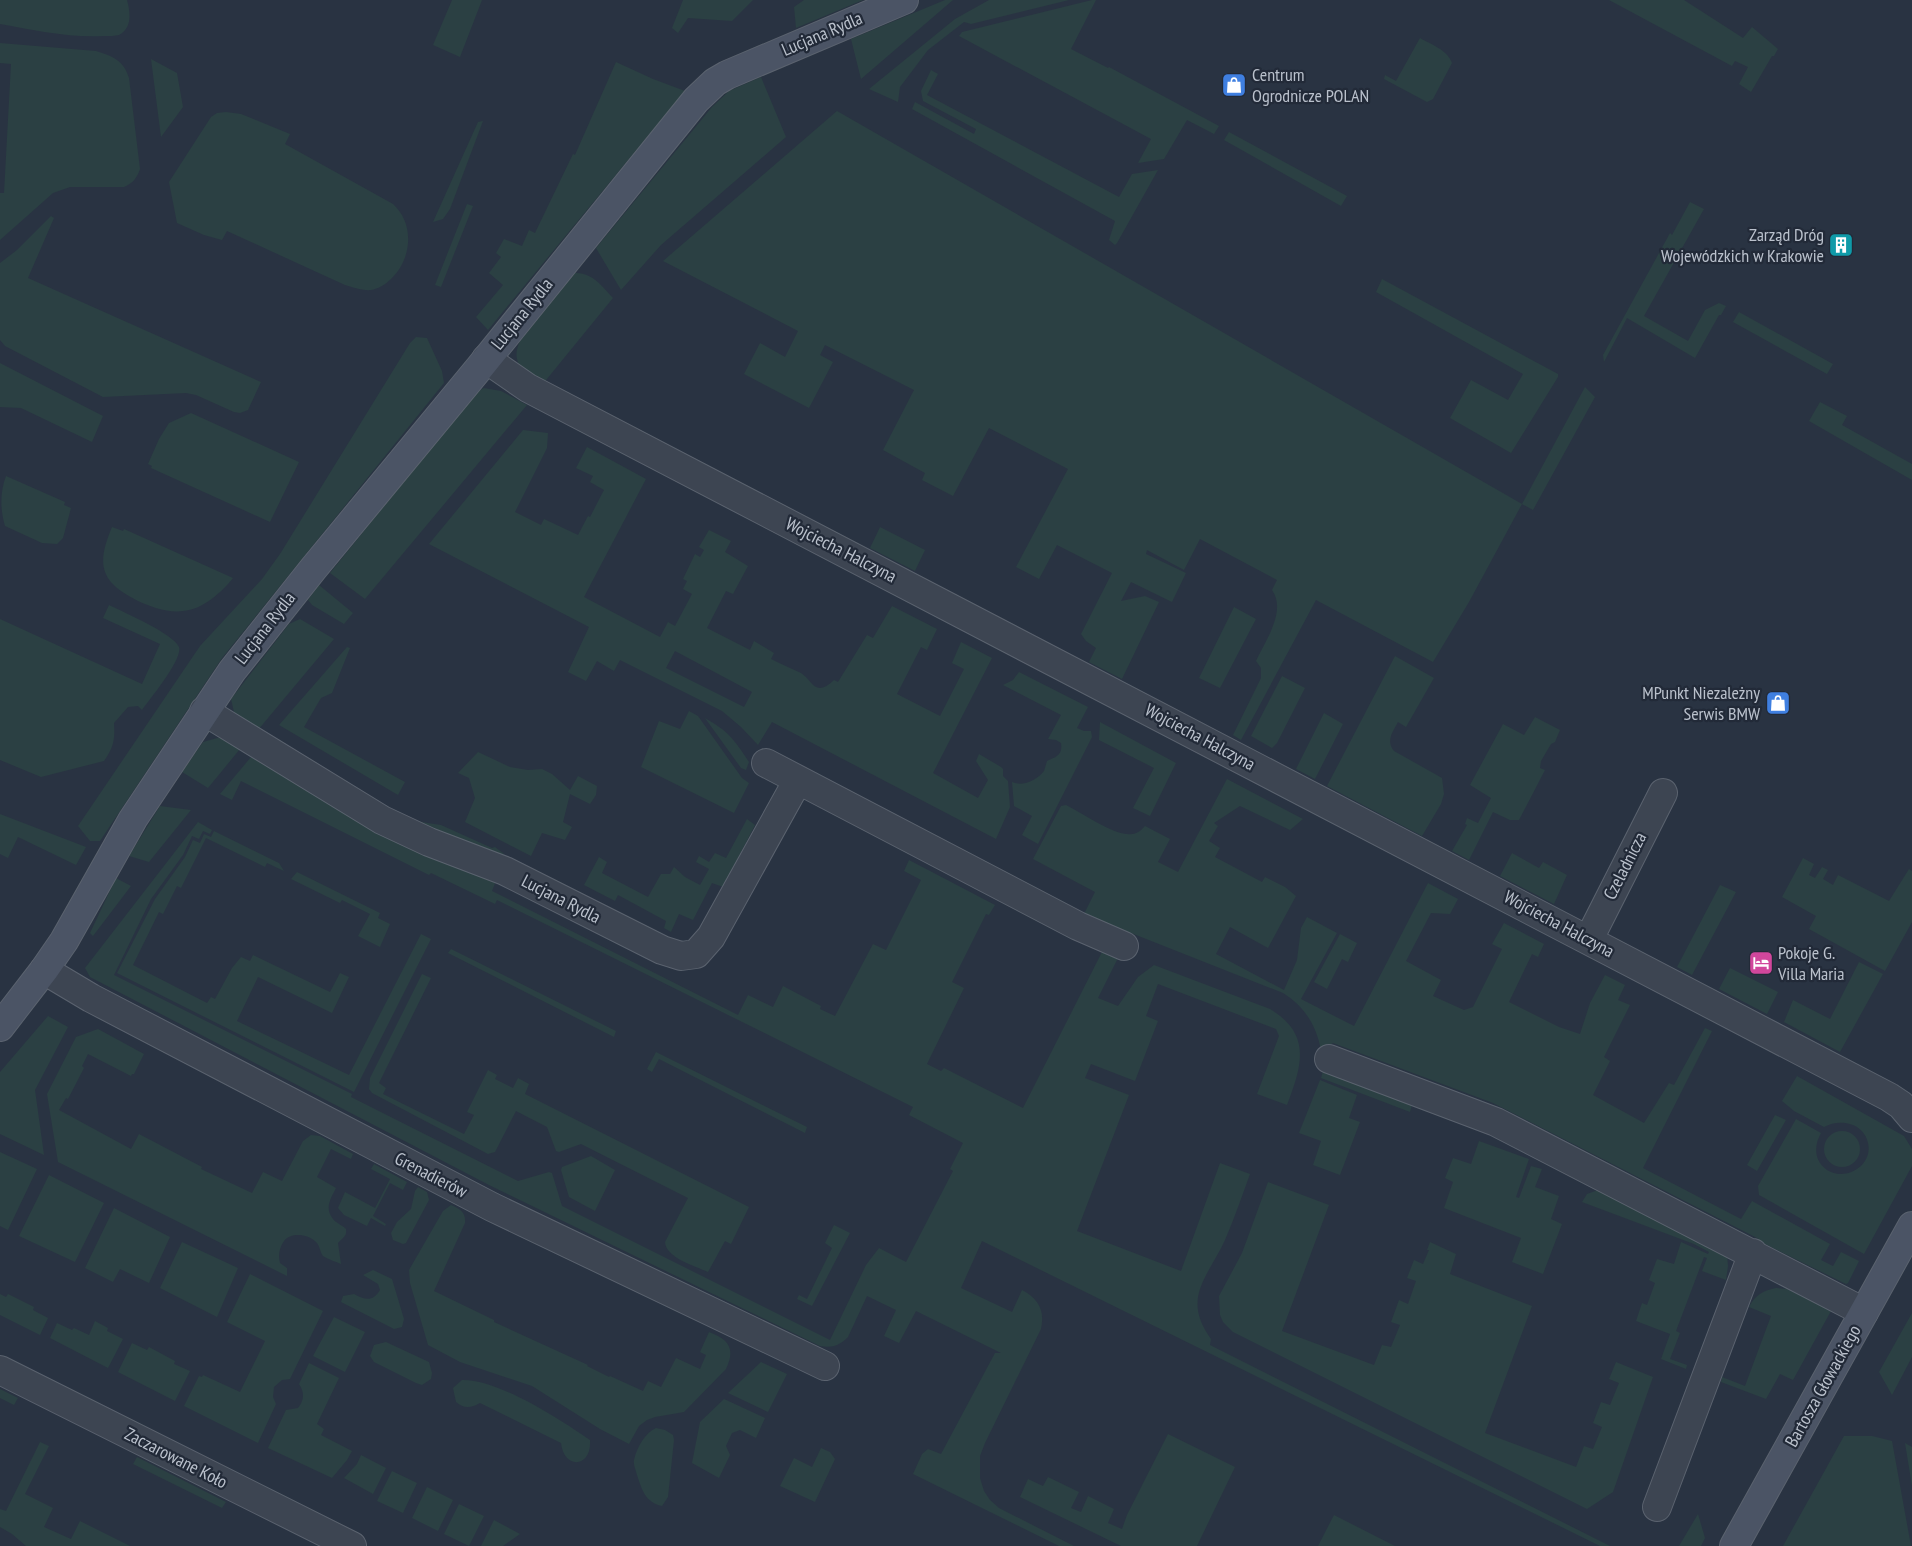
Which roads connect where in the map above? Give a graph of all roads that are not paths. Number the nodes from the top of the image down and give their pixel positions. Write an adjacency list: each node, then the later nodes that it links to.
1 (904, 0): 2 (street, Lucjana Rydla)
2 (486, 359): 3 (street, Lucjana Rydla); 7 (street, Wojciecha Halczyna)
3 (204, 712): 5 (street, Lucjana Rydla); 9 (street, Lucjana Rydla)
4 (766, 763): 5 (street)
5 (798, 780): 8 (street)
6 (1663, 793): 7 (street, Czeladnicza)
7 (1589, 939): 12 (street, Wojciecha Halczyna)
8 (1124, 946)
9 (44, 970): 10 (street, Lucjana Rydla); 16 (street, Grenadierów)
10 (0, 1026)
11 (1329, 1059): 14 (street)
12 (1912, 1118)
13 (1912, 1226): 15 (street, Bartosza Głowackiego)
14 (1753, 1253): 15 (street); 18 (street)
15 (1864, 1312): 20 (street, Bartosza Głowackiego)
16 (825, 1366)
17 (0, 1370): 19 (street, Zaczarowane Koło)
18 (1657, 1507)
19 (352, 1546)
20 (1734, 1546)

